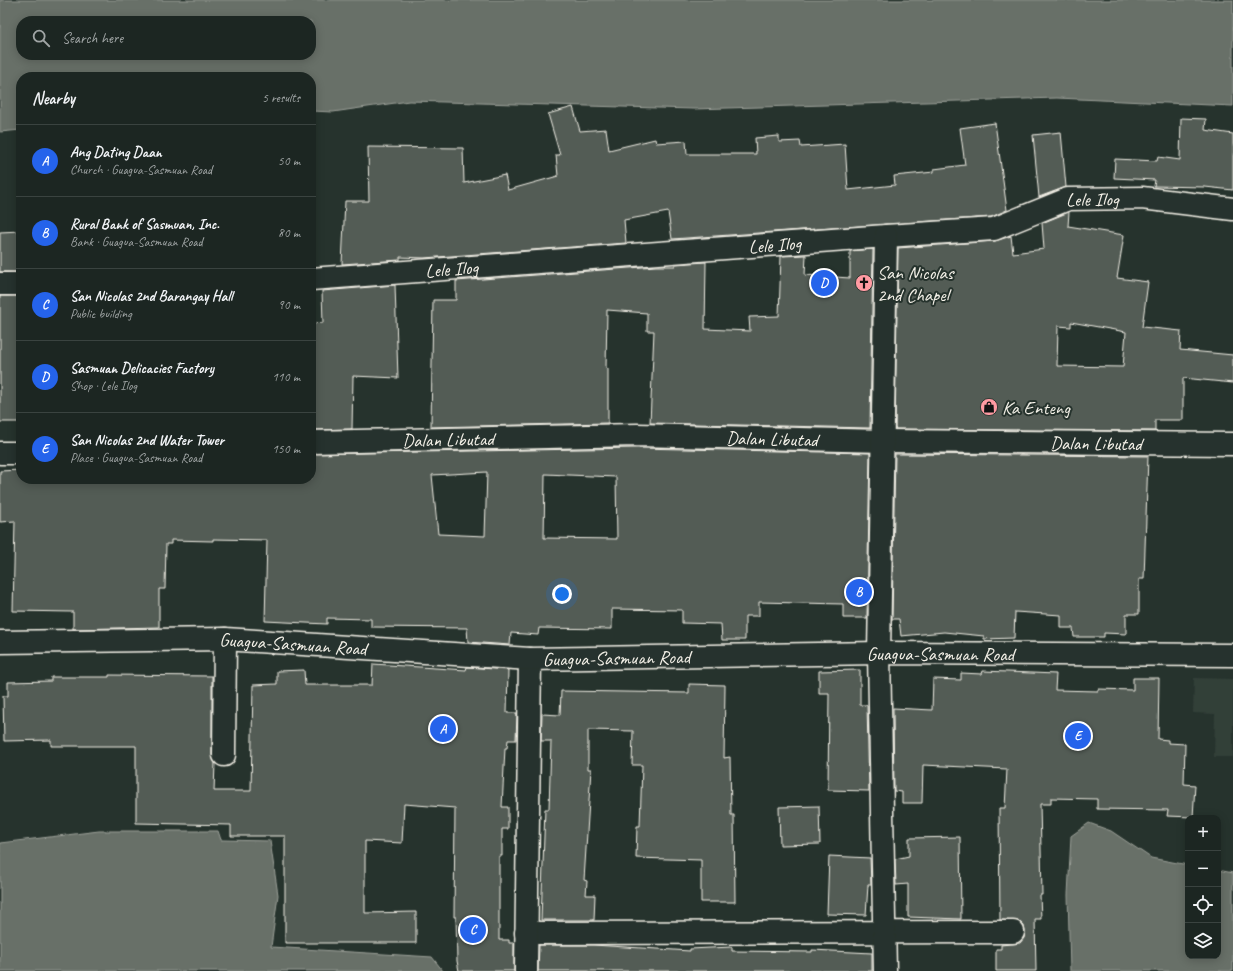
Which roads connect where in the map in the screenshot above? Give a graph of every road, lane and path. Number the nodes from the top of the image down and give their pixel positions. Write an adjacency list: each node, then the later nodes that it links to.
1 (1233, 209): 2 (street, Lele Ilog)
2 (886, 236): 3 (street, Lele Ilog); 6 (street)
3 (316, 279)
4 (0, 284): 5 (street)
5 (16, 284)
6 (884, 441): 7 (street, Dalan Libutad); 8 (street, Dalan Libutad); 13 (street)
7 (316, 442)
8 (1233, 444)
9 (0, 453): 10 (street)
10 (16, 453)
11 (225, 639): 12 (street, Guagua-Sasmuan Road); 15 (street, Guagua-Sasmuan Road); 16 (street)
12 (0, 642)
13 (880, 653): 14 (street, Guagua-Sasmuan Road); 15 (street, Guagua-Sasmuan Road); 18 (street)
14 (1233, 655)
15 (530, 659): 19 (street)
16 (224, 755)
17 (1013, 932): 18 (street)
18 (885, 933): 19 (street); 21 (street)
19 (526, 934): 20 (street)
20 (526, 971)
21 (885, 971)

